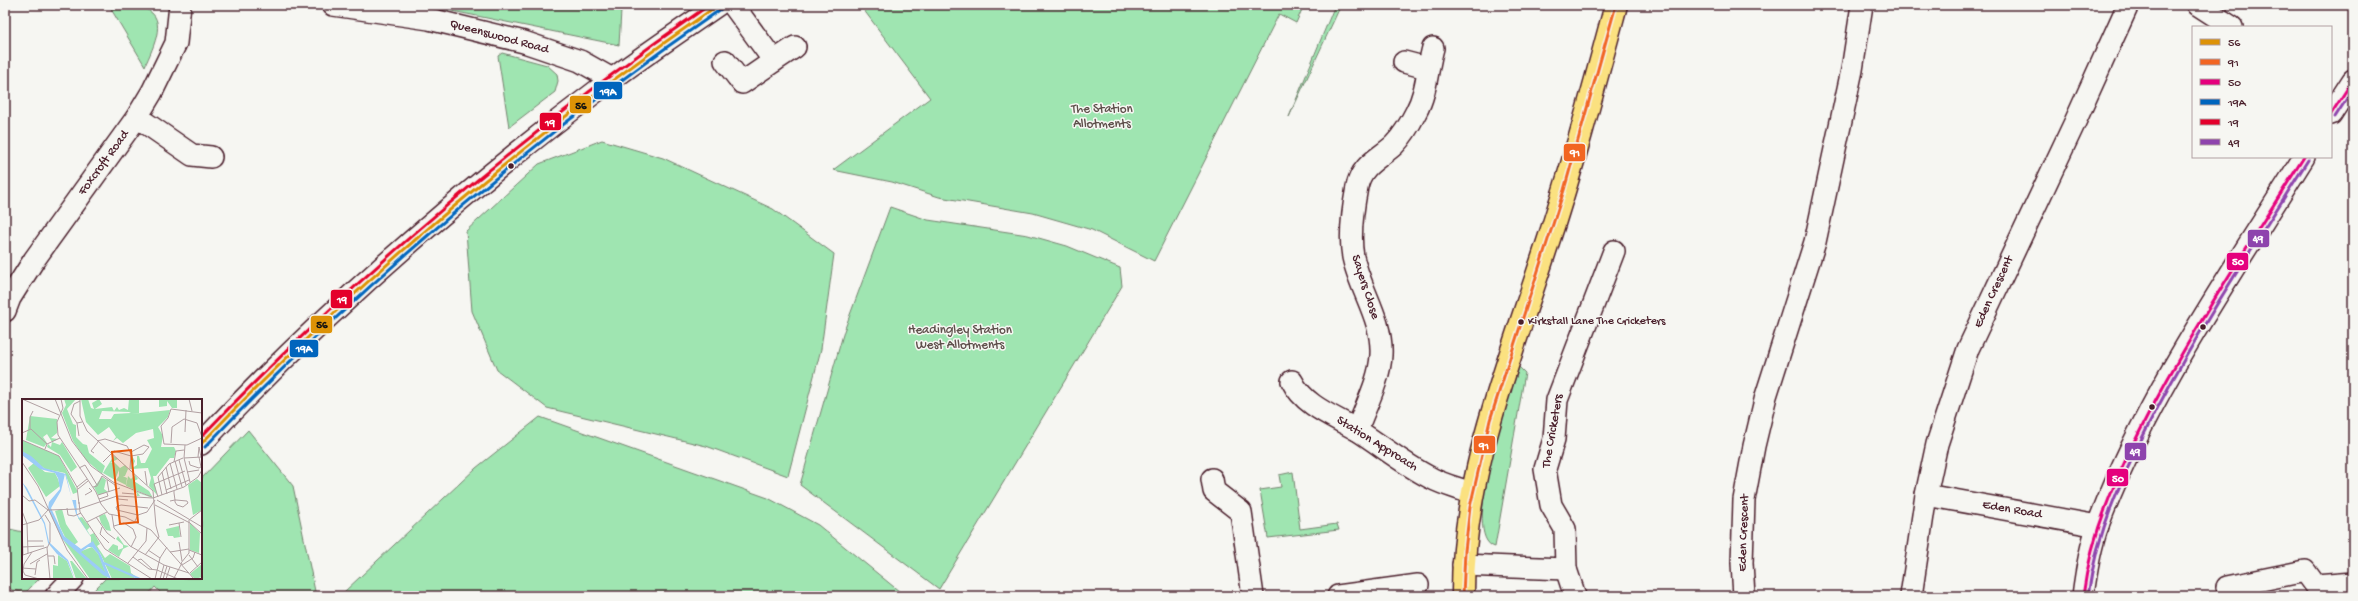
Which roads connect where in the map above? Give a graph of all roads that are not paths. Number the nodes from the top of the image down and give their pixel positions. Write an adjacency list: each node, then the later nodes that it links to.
1 (180, 5): 19 (street, Foxcroft Road)
2 (333, 5): 16 (street, Queenswood Road)
3 (718, 5): 16 (street)
4 (733, 5): 13 (street)
5 (1616, 5): 28 (main road)
6 (1862, 5): 42 (street, Eden Crescent)
7 (2128, 5): 29 (street, Eden Crescent)
8 (2198, 5): 9 (street)
9 (2230, 26)
10 (795, 47): 13 (street)
11 (1433, 48): 15 (street, Sayers Close)
12 (725, 61): 13 (street)
13 (774, 61)
14 (1404, 62): 15 (street)
15 (1427, 68): 25 (street, Sayers Close)
16 (612, 79): 26 (street)
17 (2353, 80): 18 (street)
18 (2334, 101)
19 (137, 118): 20 (street); 23 (street, Foxcroft Road)
20 (211, 157)
21 (2303, 158): 30 (street)
22 (1614, 251): 32 (street, The Cricketers)
23 (5, 311)
24 (1292, 381): 25 (street, Station Approach)
25 (1357, 430): 28 (street, Station Approach)
26 (202, 443)
27 (1212, 479): 37 (street)
28 (1471, 493): 31 (main road)
29 (1926, 495): 30 (street, Eden Road); 43 (street, Eden Crescent)
30 (2098, 526): 44 (street)
31 (1463, 565): 32 (street); 40 (main road)
32 (1566, 569): 41 (street, The Cricketers)
33 (72, 579): 38 (street)
34 (2353, 583): 36 (street)
35 (1418, 585): 39 (street)
36 (2227, 587)
37 (1252, 592)
38 (56, 596)
39 (1338, 596)
40 (1463, 596)
41 (1575, 596)
42 (1744, 596)
43 (1911, 596)
44 (2083, 596)

